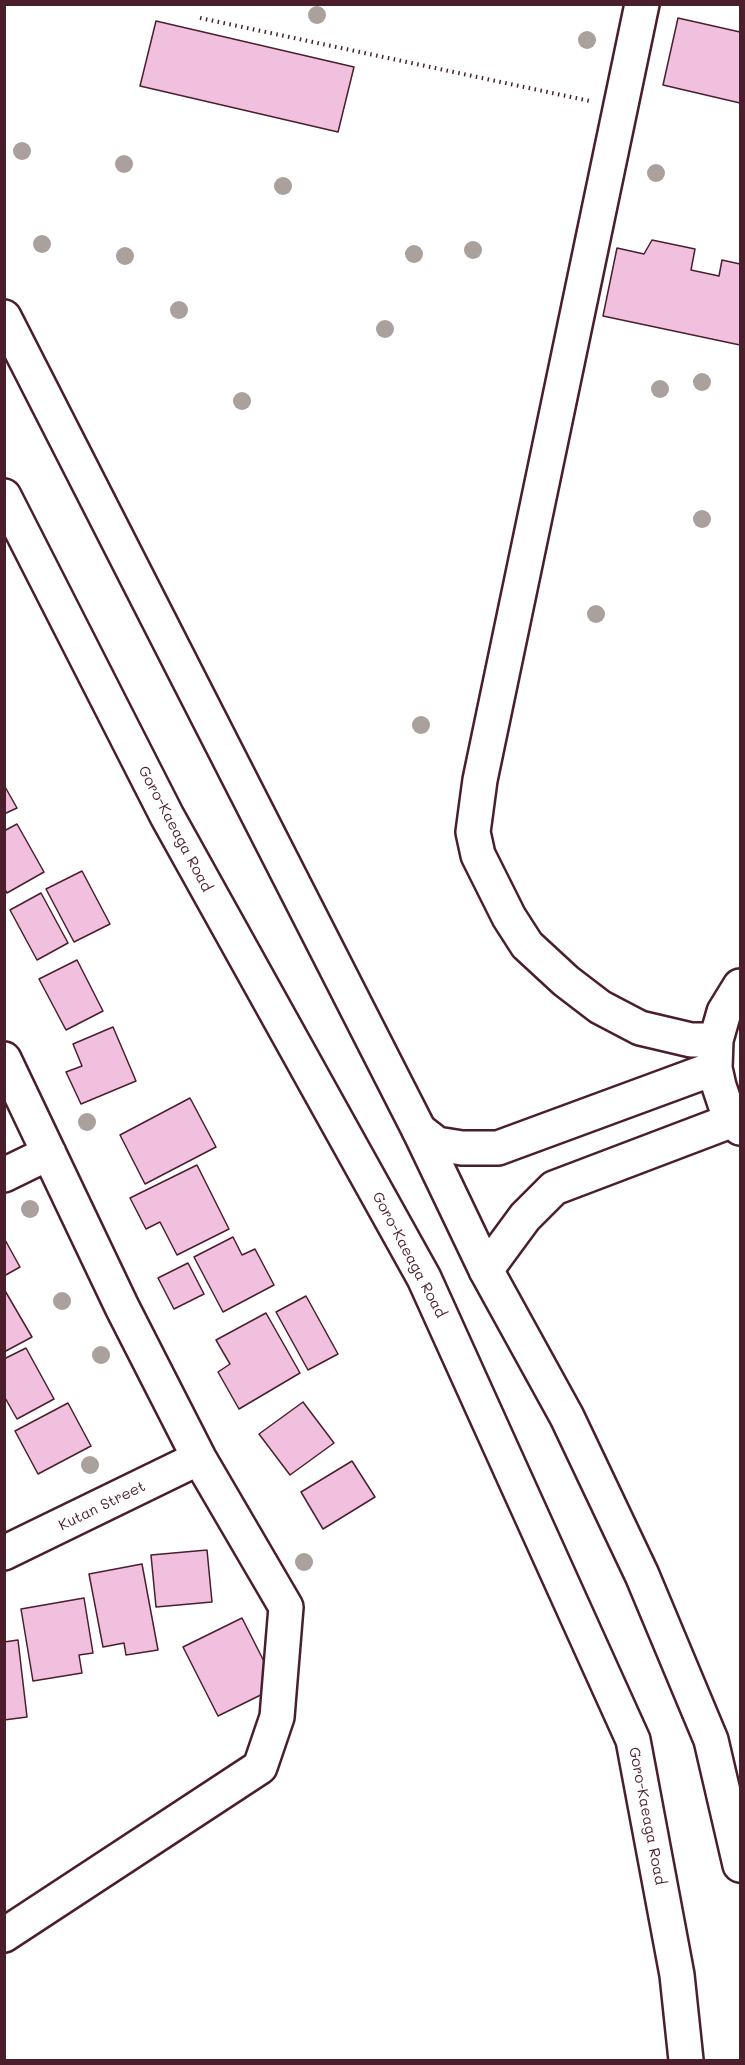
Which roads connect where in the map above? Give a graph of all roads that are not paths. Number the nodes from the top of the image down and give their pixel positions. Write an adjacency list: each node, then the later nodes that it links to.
1 (642, 4): 5 (main road)
2 (4, 316): 8 (main road)
3 (4, 496): 16 (main road, Goro-Kaeaga Road)
4 (741, 986): 5 (main road)
5 (716, 1054): 7 (main road); 8 (main road)
6 (4, 1059): 9 (main road)
7 (737, 1124): 11 (main road)
8 (419, 1130): 11 (main road)
9 (49, 1153): 10 (main road); 12 (main road)
10 (4, 1175)
11 (486, 1270): 14 (main road)
12 (200, 1458): 13 (main road, Kutan Street); 15 (main road)
13 (4, 1553)
14 (741, 1865)
15 (4, 1935)
16 (686, 2061)

